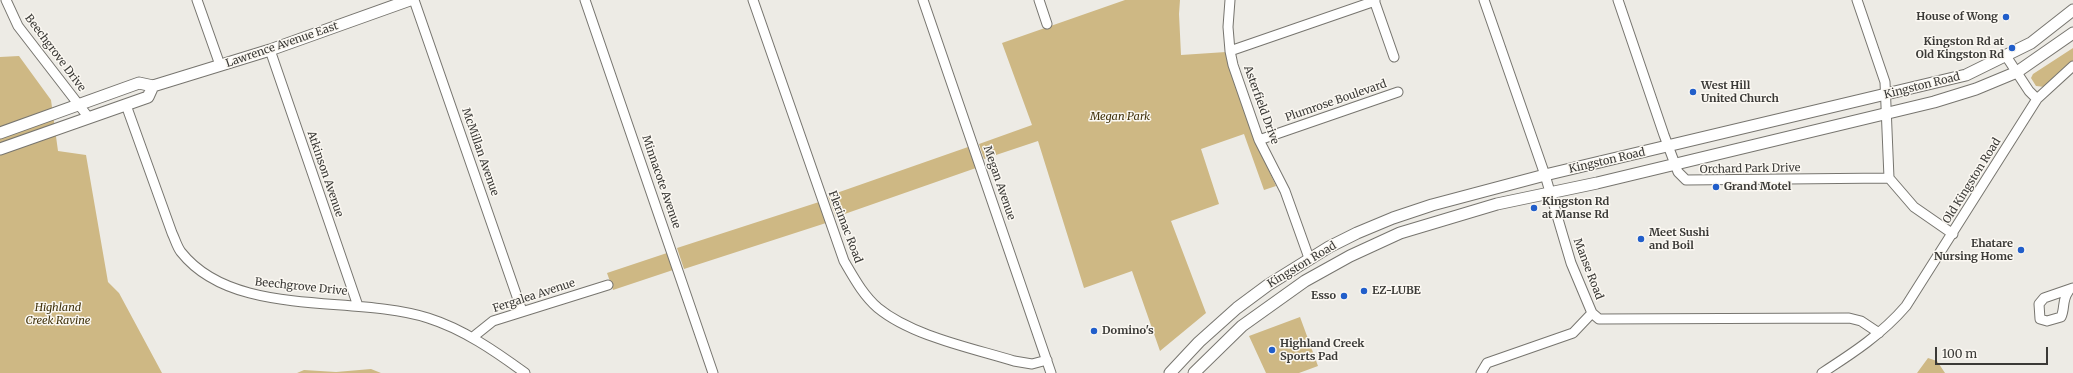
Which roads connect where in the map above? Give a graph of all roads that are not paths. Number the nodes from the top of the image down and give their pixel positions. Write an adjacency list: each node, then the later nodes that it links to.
1 (6, 0): 28 (street, Beechgrove Drive)
2 (197, 0): 21 (street)
3 (410, 0): 17 (main road, Lawrence Avenue East)
4 (414, 0): 44 (street, McMillan Avenue)
5 (585, 0): 50 (street, Minnacote Avenue)
6 (753, 0): 48 (street, Flerimac Road)
7 (923, 0): 48 (street, Megan Avenue)
8 (1039, 0): 15 (street)
9 (1230, 0): 18 (street, Asterfield Drive)
10 (1484, 0): 37 (street, Manse Road)
11 (1618, 0): 34 (street, Orchard Park Drive)
12 (1857, 0): 26 (street)
13 (1374, 1): 18 (street); 20 (street)
14 (2073, 10): 19 (main road, Kingston Road)
15 (1047, 24)
16 (2073, 33): 23 (main road, Kingston Road)
17 (270, 50): 21 (main road, Lawrence Avenue East); 43 (street, Atkinson Avenue)
18 (1230, 51): 33 (street, Asterfield Drive)
19 (2006, 56): 23 (street); 26 (main road, Kingston Road)
20 (1394, 57)
21 (220, 65): 24 (main road, Lawrence Avenue East)
22 (2073, 66): 27 (street, Old Kingston Road)
23 (2017, 72): 27 (street); 30 (main road, Kingston Road)
24 (153, 86): 28 (main road, Lawrence Avenue East); 29 (main road)
25 (1398, 92): 33 (street, Plumrose Boulevard)
26 (1887, 95): 30 (street); 34 (main road, Kingston Road)
27 (2037, 99): 40 (street, Old Kingston Road)
28 (78, 104): 31 (street, Beechgrove Drive); 32 (main road, Lawrence Avenue East)
29 (126, 105): 31 (main road); 43 (street, Beechgrove Drive)
30 (1887, 113): 36 (main road, Kingston Road); 38 (street)
31 (89, 118): 35 (main road)
32 (0, 133)
33 (1259, 140): 41 (street, Asterfield Drive)
34 (1669, 146): 36 (street, Orchard Park Drive); 37 (main road, Kingston Road)
35 (0, 149)
36 (1675, 164): 38 (street, Orchard Park Drive); 39 (main road, Kingston Road)
37 (1545, 175): 39 (street, Manse Road); 41 (main road, Kingston Road)
38 (1889, 178): 40 (street)
39 (1550, 193): 45 (street, Manse Road); 53 (main road, Kingston Road)
40 (1953, 234): 46 (street, Old Kingston Road)
41 (1309, 258): 52 (main road, Kingston Road)
42 (608, 285): 44 (street, Fergalea Avenue)
43 (358, 306): 47 (street, Beechgrove Drive)
44 (522, 311): 47 (street, Fergalea Avenue)
45 (1592, 313): 46 (street, Manse Road); 54 (street)
46 (1880, 333): 55 (street, Old Kingston Road)
47 (473, 337): 49 (street, Beechgrove Drive)
48 (1047, 360): 51 (street, Megan Avenue)
49 (525, 373)
50 (713, 373)
51 (1051, 373)
52 (1170, 373)
53 (1194, 373)
54 (1481, 373)
55 (1822, 373)

